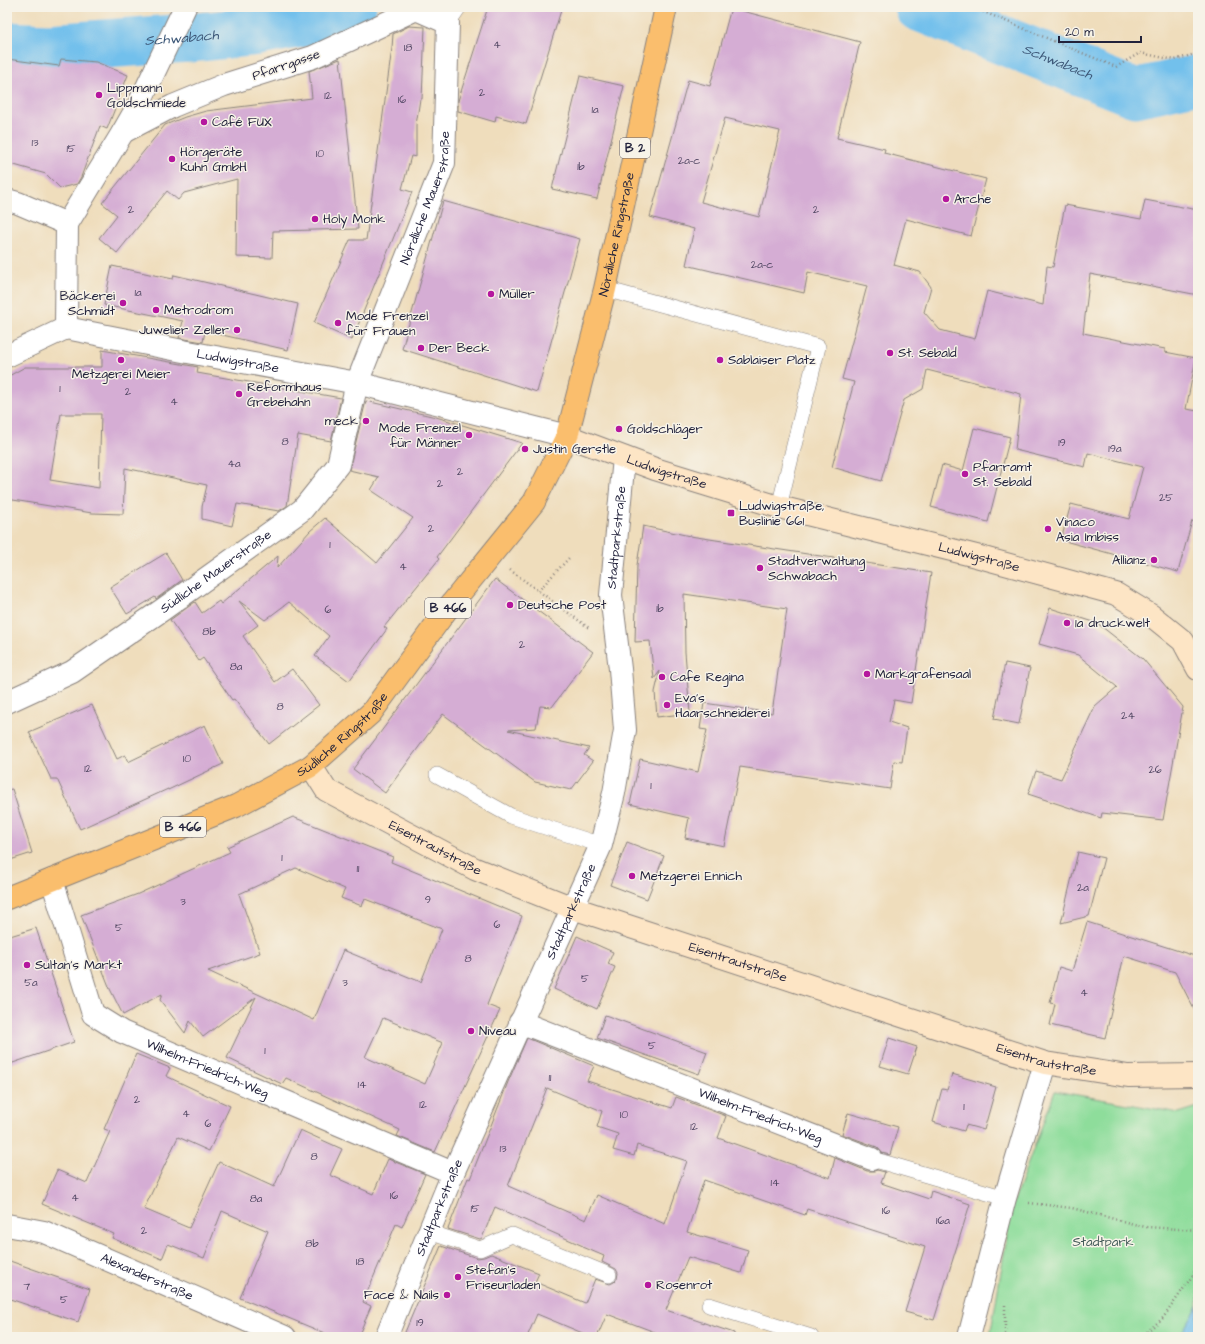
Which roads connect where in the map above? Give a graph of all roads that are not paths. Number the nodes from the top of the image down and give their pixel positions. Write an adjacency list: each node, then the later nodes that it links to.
1 (185, 7): 4 (street)
2 (666, 7): 7 (main road, Nördliche Ringstraße / B 2)
3 (454, 15): 4 (street, Pfarrgasse); 10 (street, Nördliche Mauerstraße)
4 (123, 132): 6 (street)
5 (7, 200): 6 (street)
6 (67, 224): 8 (street)
7 (605, 289): 11 (main road, Nördliche Ringstraße / B 2); 13 (lane)
8 (66, 328): 9 (street); 10 (street, Ludwigstraße)
9 (7, 356)
10 (357, 383): 11 (street, Ludwigstraße); 16 (street, Südliche Mauerstraße)
11 (567, 436): 12 (street, Ludwigstraße); 17 (main road, Südliche Ringstraße / B 466)
12 (624, 458): 13 (street, Ludwigstraße); 19 (street, Stadtparkstraße)
13 (779, 507): 14 (street, Ludwigstraße)
14 (1191, 639): 15 (street)
15 (1198, 669)
16 (7, 702)
17 (311, 766): 20 (main road, Südliche Ringstraße / B 466); 22 (street, Eisentrautstraße)
18 (438, 775): 19 (lane)
19 (601, 845): 22 (street, Stadtparkstraße)
20 (52, 880): 21 (main road, Südliche Ringstraße / B 466); 27 (street, Wilhelm-Friedrich-Weg)
21 (7, 898)
22 (573, 908): 23 (street, Stadtparkstraße); 24 (street, Eisentrautstraße)
23 (520, 1022): 26 (street, Wilhelm-Friedrich-Weg); 27 (street, Stadtparkstraße)
24 (1045, 1063): 25 (street, Eisentrautstraße); 28 (street)
25 (1198, 1075)
26 (872, 1159): 28 (lane, Wilhelm-Friedrich-Weg)
27 (453, 1173): 30 (street, Stadtparkstraße)
28 (1005, 1198): 36 (street)
29 (7, 1225): 33 (street, Alexanderstraße)
30 (429, 1232): 31 (lane); 34 (street, Stadtparkstraße)
31 (609, 1275)
32 (709, 1305): 35 (lane)
33 (285, 1337)
34 (386, 1337)
35 (810, 1337)
36 (969, 1337)

